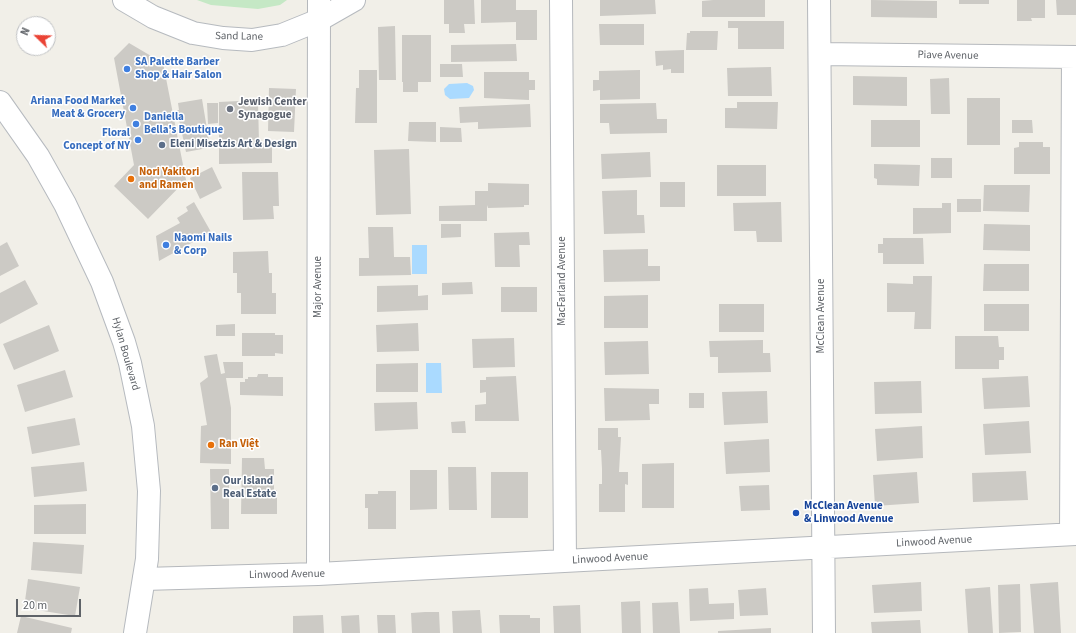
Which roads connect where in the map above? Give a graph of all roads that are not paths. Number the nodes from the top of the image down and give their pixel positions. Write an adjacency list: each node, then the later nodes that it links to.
1 (124, 0): 5 (street, Sand Lane)
2 (354, 0): 5 (street, Sand Lane)
3 (561, 0): 11 (street, MacFarland Avenue)
4 (819, 0): 6 (street, McClean Avenue)
5 (319, 10): 12 (street, Major Avenue)
6 (820, 54): 7 (street, Piave Avenue); 10 (street, McClean Avenue)
7 (1074, 57): 9 (street)
8 (0, 102): 13 (street, Hylan Boulevard)
9 (1074, 534): 10 (street, Linwood Avenue)
10 (823, 548): 11 (street, Linwood Avenue); 15 (street, McClean Avenue)
11 (565, 561): 12 (street, Linwood Avenue)
12 (318, 574): 13 (street, Linwood Avenue)
13 (144, 578): 14 (street, Hylan Boulevard)
14 (135, 633)
15 (824, 633)

